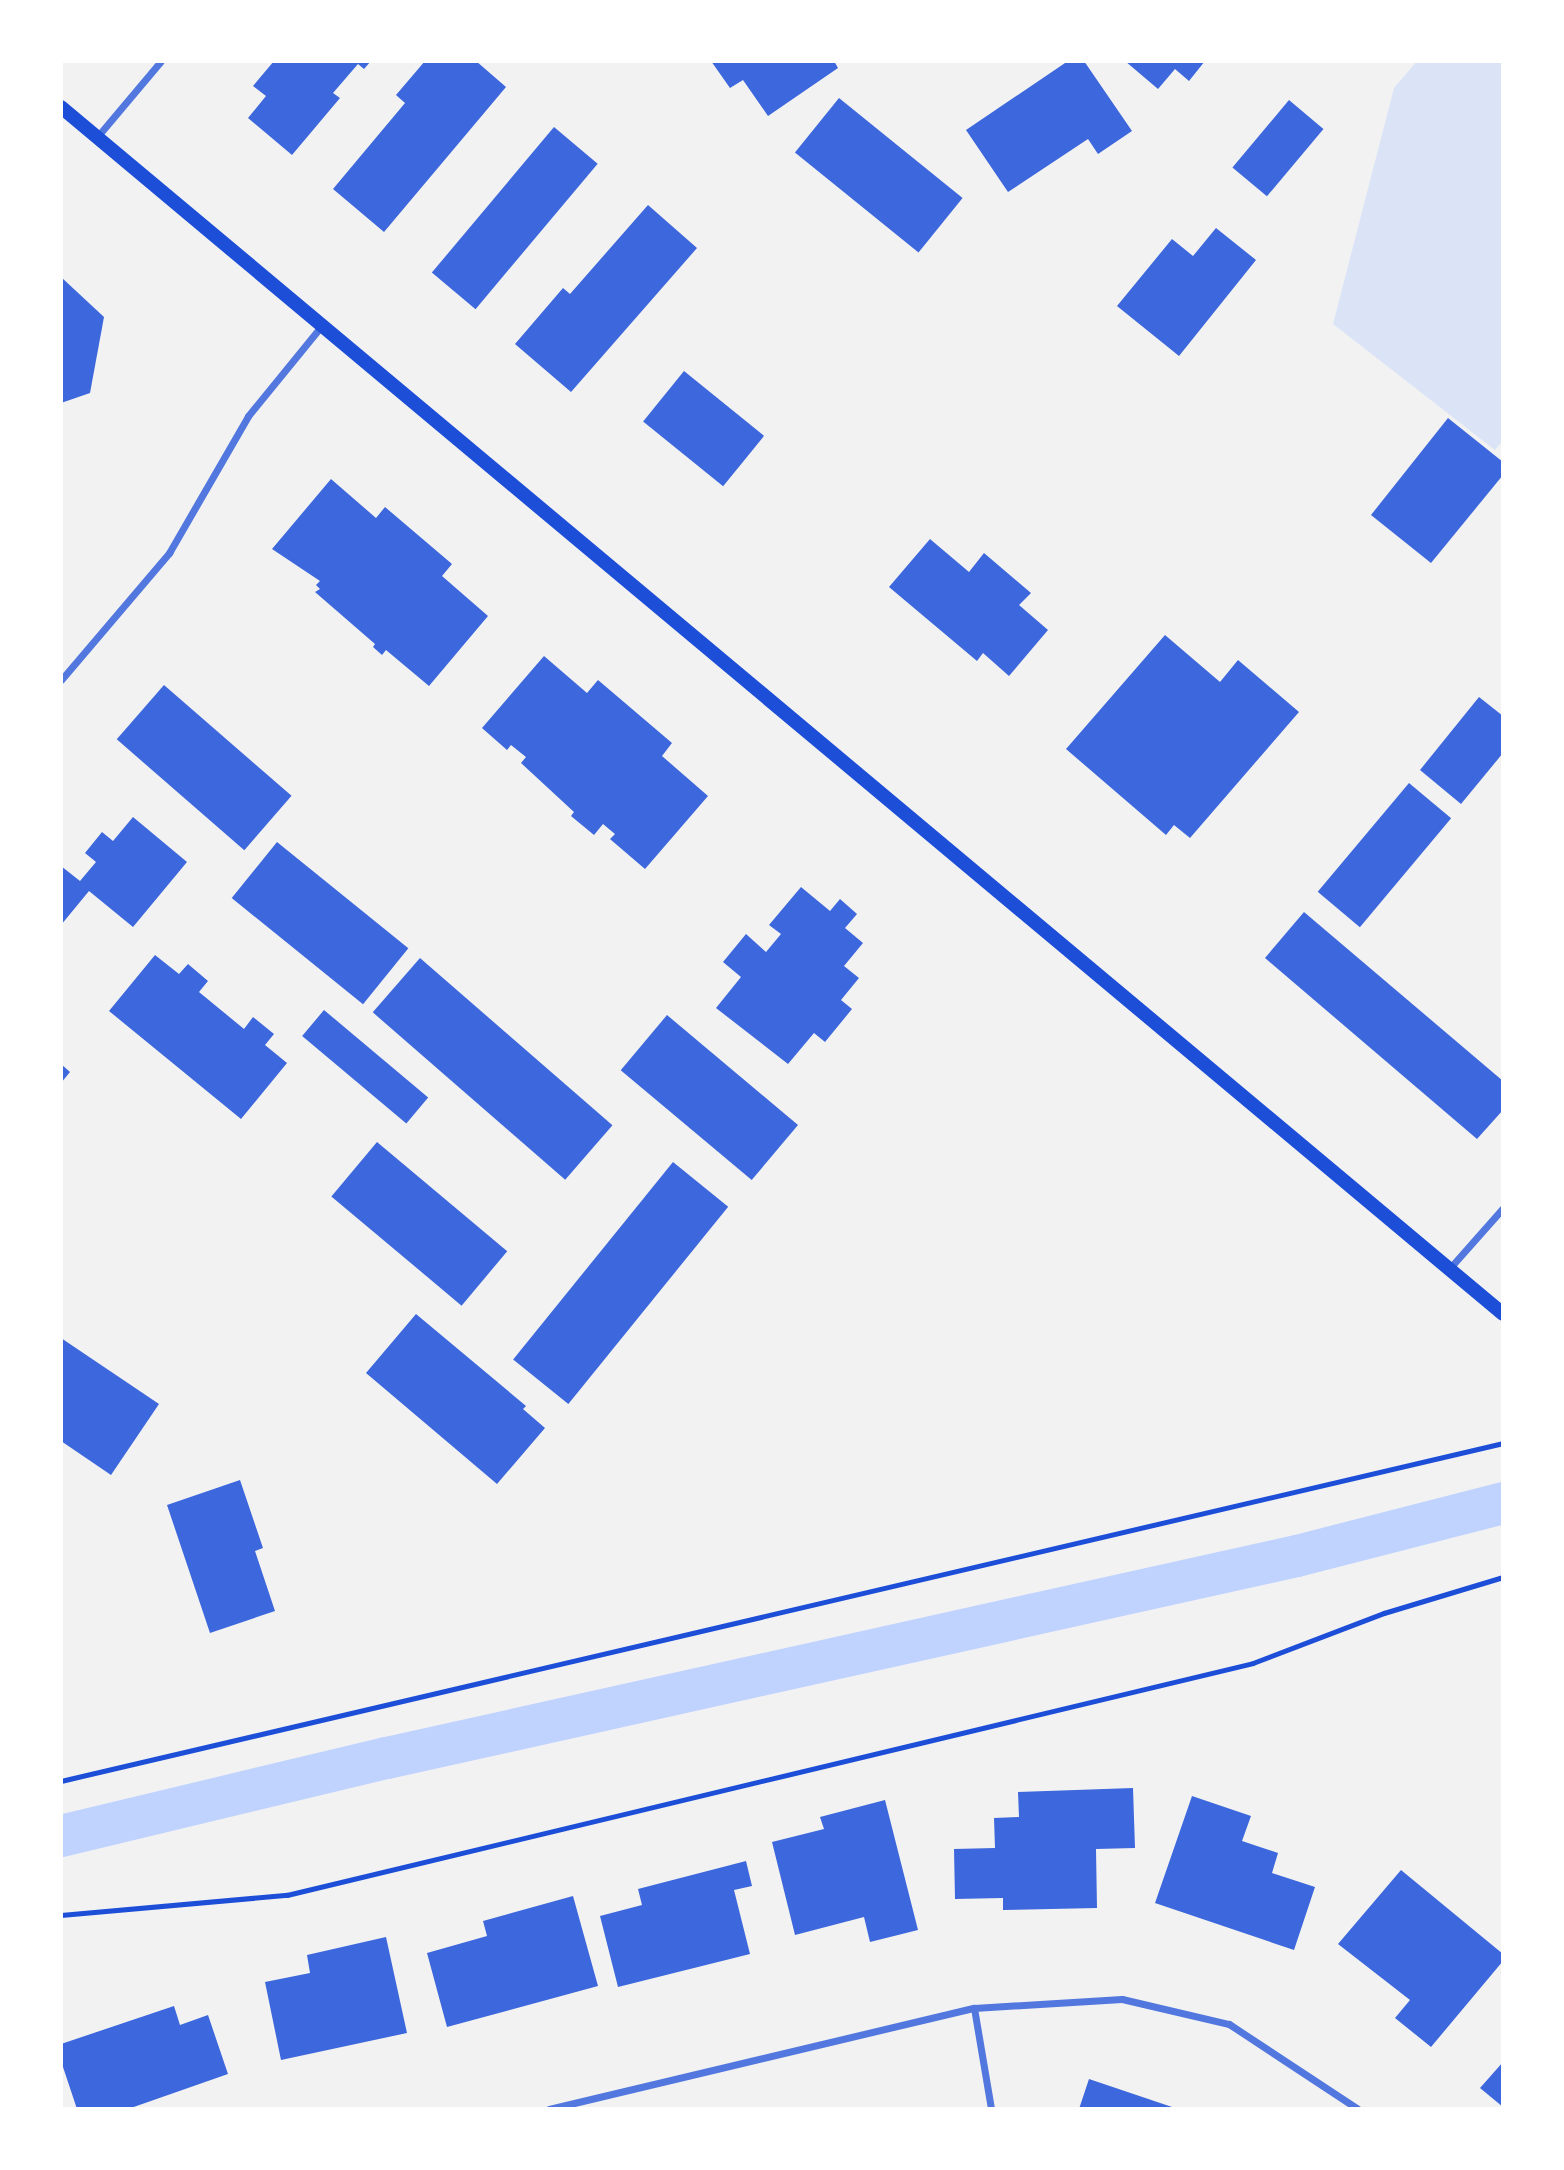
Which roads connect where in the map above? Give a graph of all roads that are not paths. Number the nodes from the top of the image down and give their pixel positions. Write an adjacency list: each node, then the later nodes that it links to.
1 (161, 61): 3 (street)
2 (61, 107): 3 (main road)
3 (97, 137): 4 (main road)
4 (323, 323): 5 (street); 7 (main road)
5 (61, 680)
6 (1503, 1208): 7 (street)
7 (1449, 1269): 8 (main road)
8 (1503, 1314)
9 (974, 2008): 10 (street); 11 (street); 12 (street)
10 (549, 2109)
11 (991, 2109)
12 (1358, 2109)

